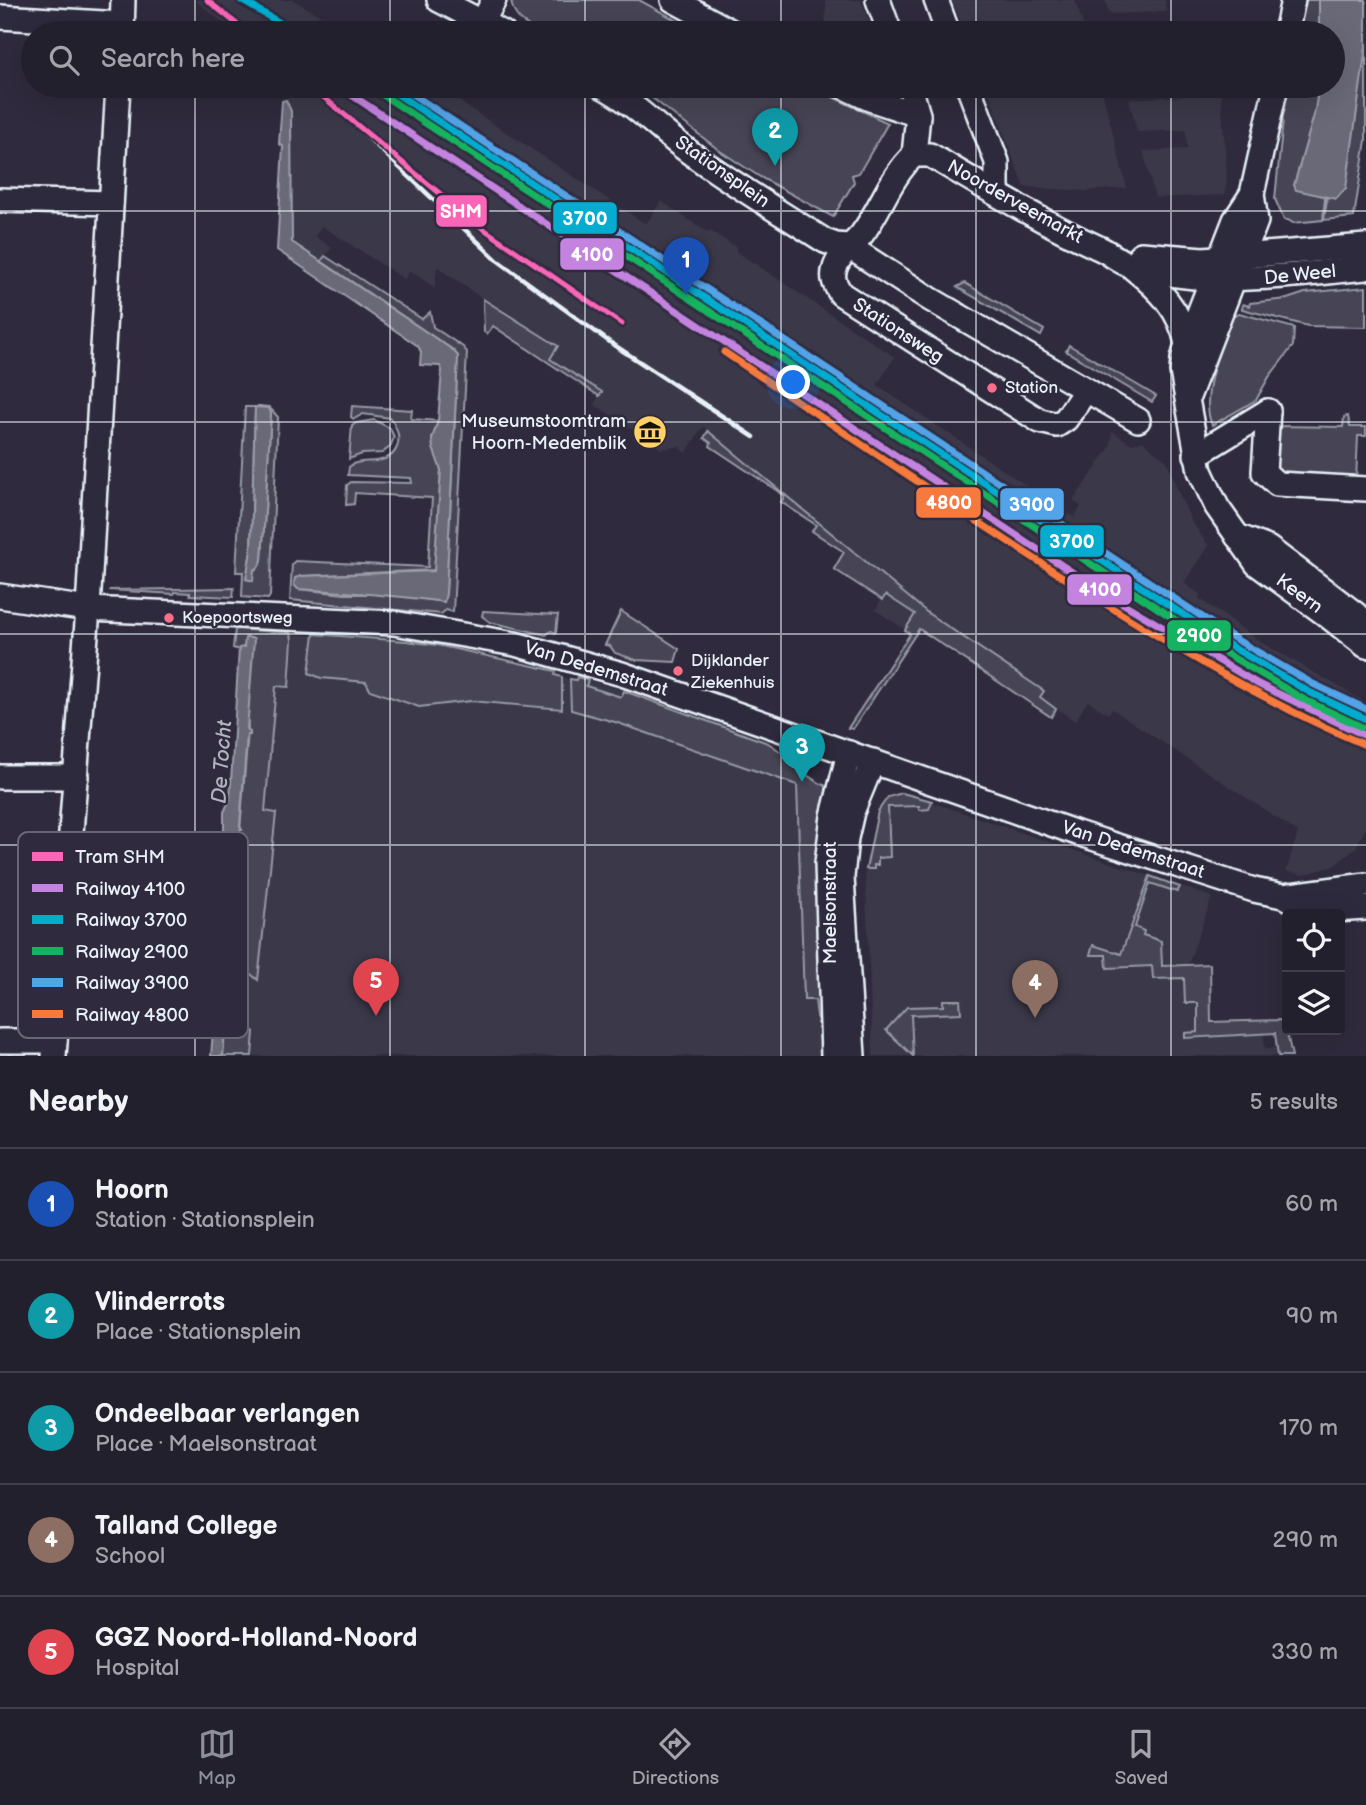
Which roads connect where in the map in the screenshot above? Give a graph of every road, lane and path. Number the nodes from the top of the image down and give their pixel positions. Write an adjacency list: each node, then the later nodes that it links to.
1 (123, 0): 11 (street)
2 (439, 0): 9 (street)
3 (494, 0): 9 (street)
4 (673, 0): 12 (street)
5 (878, 0): 13 (street)
6 (936, 0): 14 (street)
7 (1293, 0): 15 (street)
8 (0, 17): 10 (street)
9 (481, 17)
10 (41, 21)
11 (122, 21)
12 (712, 21)
13 (886, 21)
14 (944, 21)
15 (1289, 21)
16 (117, 98): 27 (street)
17 (621, 98): 28 (street, Stationsplein)
18 (868, 98): 22 (street)
19 (913, 98): 22 (street)
20 (973, 98): 24 (street)
21 (1273, 98): 25 (street)
22 (918, 115): 23 (street)
23 (914, 155): 24 (street, Noorderveemarkt); 28 (street)
24 (997, 194): 30 (street, Noorderveemarkt)
25 (1252, 194): 31 (street); 32 (street)
26 (0, 200): 27 (street)
27 (111, 202): 44 (street)
28 (848, 246): 37 (street); 37 (street, Stationsweg)
29 (1366, 246): 31 (street, De Weel)
30 (1104, 250): 32 (street, Noorderveemarkt); 33 (street, Noorderveemarkt)
31 (1244, 256): 32 (street, De Weel); 35 (street)
32 (1221, 258): 35 (street)
33 (1130, 266): 35 (street, Noorderveemarkt); 36 (street, Noorderveemarkt)
34 (1366, 268): 35 (street, De Weel)
35 (1223, 280): 36 (street, Keern); 38 (street, Keern)
36 (1187, 344): 38 (street, Keern)
37 (1086, 390): 39 (street)
38 (1188, 397): 40 (street, Keern)
39 (1138, 420)
40 (1196, 456): 41 (street); 42 (street, Keern)
41 (1366, 489)
42 (1237, 536): 45 (street, Keern); 46 (street, Keern)
43 (0, 596): 44 (street, Van Dedemstraat)
44 (88, 609): 47 (street, Van Dedemstraat); 50 (street)
45 (1366, 622)
46 (1366, 646)
47 (849, 753): 48 (street, Van Dedemstraat); 57 (street, Maelsonstraat)
48 (873, 761): 53 (street, Van Dedemstraat); 58 (street, Maelsonstraat)
49 (0, 777): 50 (street)
50 (76, 777): 51 (street)
51 (72, 832)
52 (1366, 884): 53 (street, Van Dedemstraat)
53 (1283, 896): 54 (street, Van Dedemstraat)
54 (1366, 908)
55 (0, 1041): 56 (street)
56 (55, 1048)
57 (833, 1056)
58 (853, 1056)

